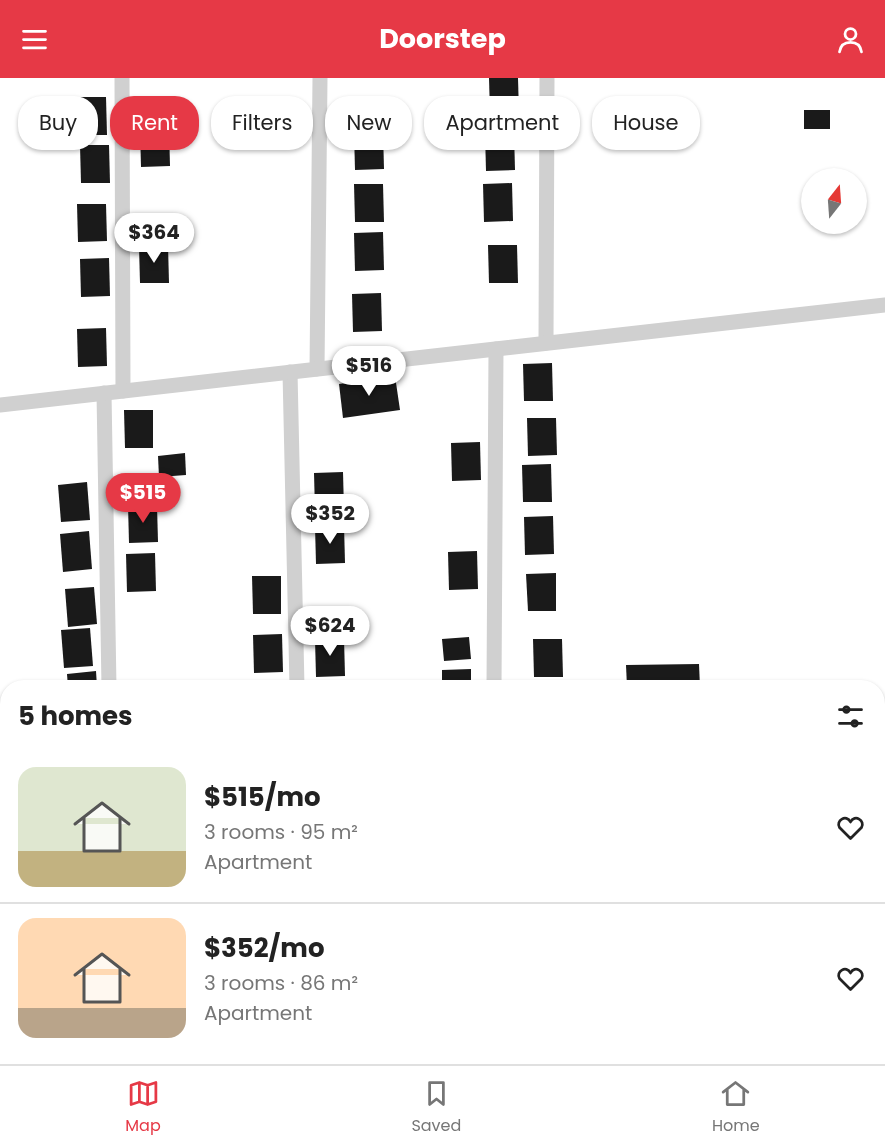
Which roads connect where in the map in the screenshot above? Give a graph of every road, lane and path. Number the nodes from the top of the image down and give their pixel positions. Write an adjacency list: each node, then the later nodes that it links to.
1 (122, 78): 9 (street)
2 (320, 78): 7 (street)
3 (547, 78): 5 (street)
4 (885, 304): 5 (street)
5 (546, 343): 6 (street)
6 (496, 349): 7 (street); 14 (street)
7 (317, 369): 8 (street)
8 (290, 372): 9 (street); 13 (street)
9 (123, 391): 10 (street)
10 (104, 393): 11 (street); 12 (street)
11 (0, 405)
12 (109, 680)
13 (297, 680)
14 (494, 680)

